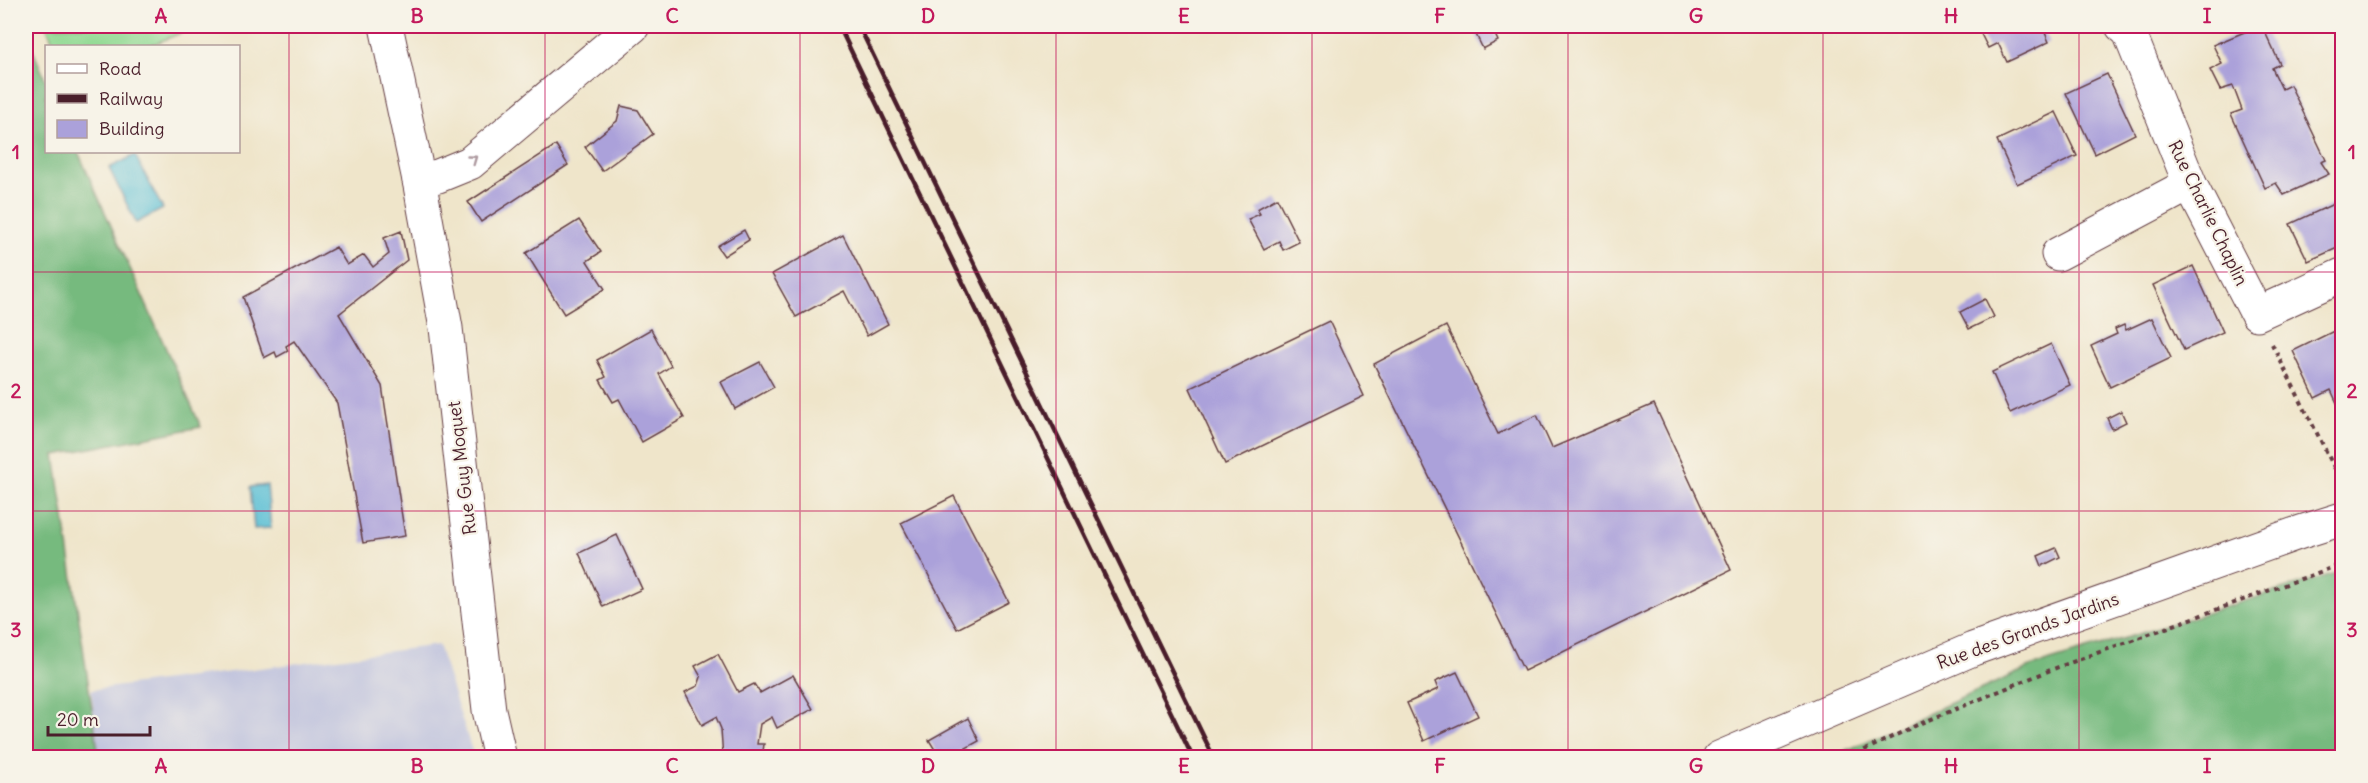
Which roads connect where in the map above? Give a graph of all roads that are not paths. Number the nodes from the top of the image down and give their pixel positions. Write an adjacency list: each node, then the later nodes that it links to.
1 (386, 26): 4 (street, Rue Guy Moquet)
2 (633, 26): 4 (street, one-way to 2)
3 (2122, 26): 5 (street, Rue Charlie Chaplin)
4 (419, 180): 9 (street, Rue Guy Moquet)
5 (2190, 184): 6 (street); 7 (street, Rue Charlie Chaplin)
6 (2058, 254)
7 (2343, 274)
8 (2343, 519): 10 (street, Rue des Grands Jardins)
9 (500, 758)
10 (1719, 758)

